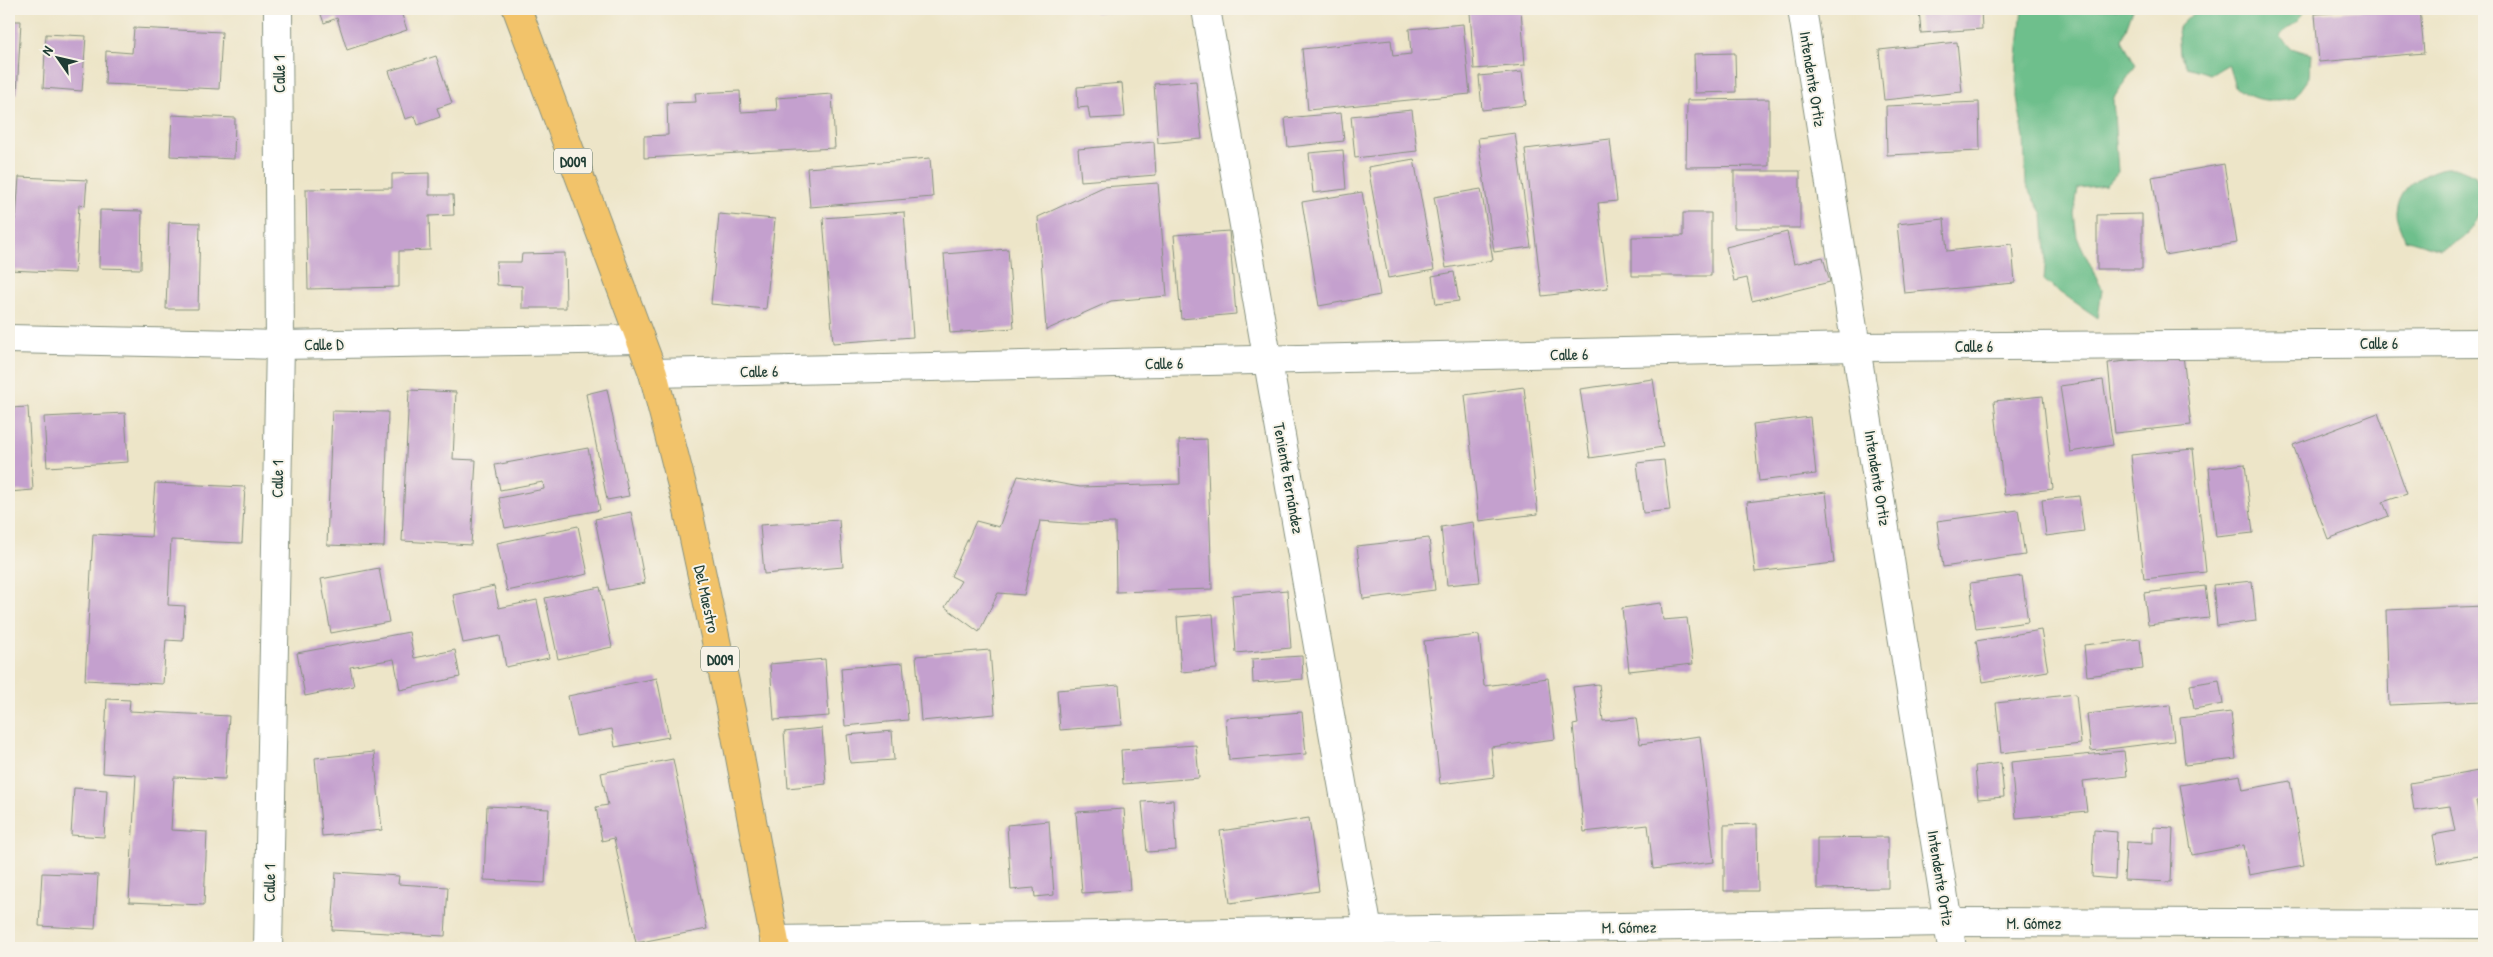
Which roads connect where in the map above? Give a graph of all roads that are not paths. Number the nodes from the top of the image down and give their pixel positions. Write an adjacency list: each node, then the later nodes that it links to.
1 (278, 9): 8 (street, Calle 1)
2 (516, 9): 6 (main road, Del Maestro / D009)
3 (1206, 9): 10 (street, Teniente Fernández)
4 (1802, 9): 9 (street, Intendente Ortiz)
5 (9, 339): 8 (street, Calle D)
6 (640, 339): 8 (street, Calle D); 11 (main road, Del Maestro / D009)
7 (2484, 343): 9 (street, Calle 6)
8 (280, 345): 16 (street, Calle 1)
9 (1857, 347): 10 (street, Calle 6); 13 (street, Intendente Ortiz)
10 (1268, 361): 11 (street, Calle 6); 14 (street, Teniente Fernández)
11 (653, 373): 15 (main road, Del Maestro / D009)
12 (2484, 924): 13 (street, M. Gómez)
13 (1950, 935): 14 (street, M. Gómez)
14 (1370, 939): 15 (street, M. Gómez)
15 (775, 944)
16 (268, 948)

